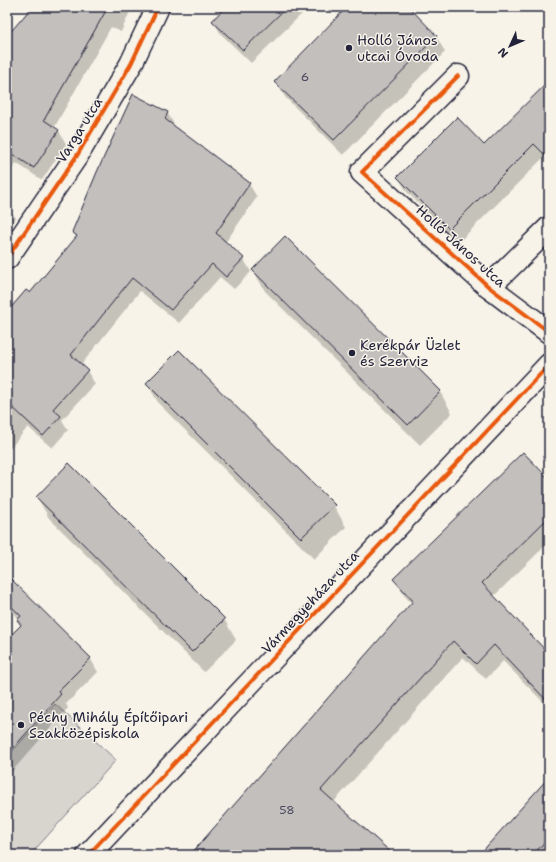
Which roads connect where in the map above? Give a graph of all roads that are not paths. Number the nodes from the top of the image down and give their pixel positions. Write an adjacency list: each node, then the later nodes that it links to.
1 (158, 7): 4 (street, Varga utca)
2 (458, 76): 5 (street, Holló János utca)
3 (549, 228): 5 (street)
4 (7, 258)
5 (489, 287): 6 (street, Holló János utca)
6 (549, 332)
7 (549, 365): 8 (street, Vármegyeháza utca)
8 (88, 855)

